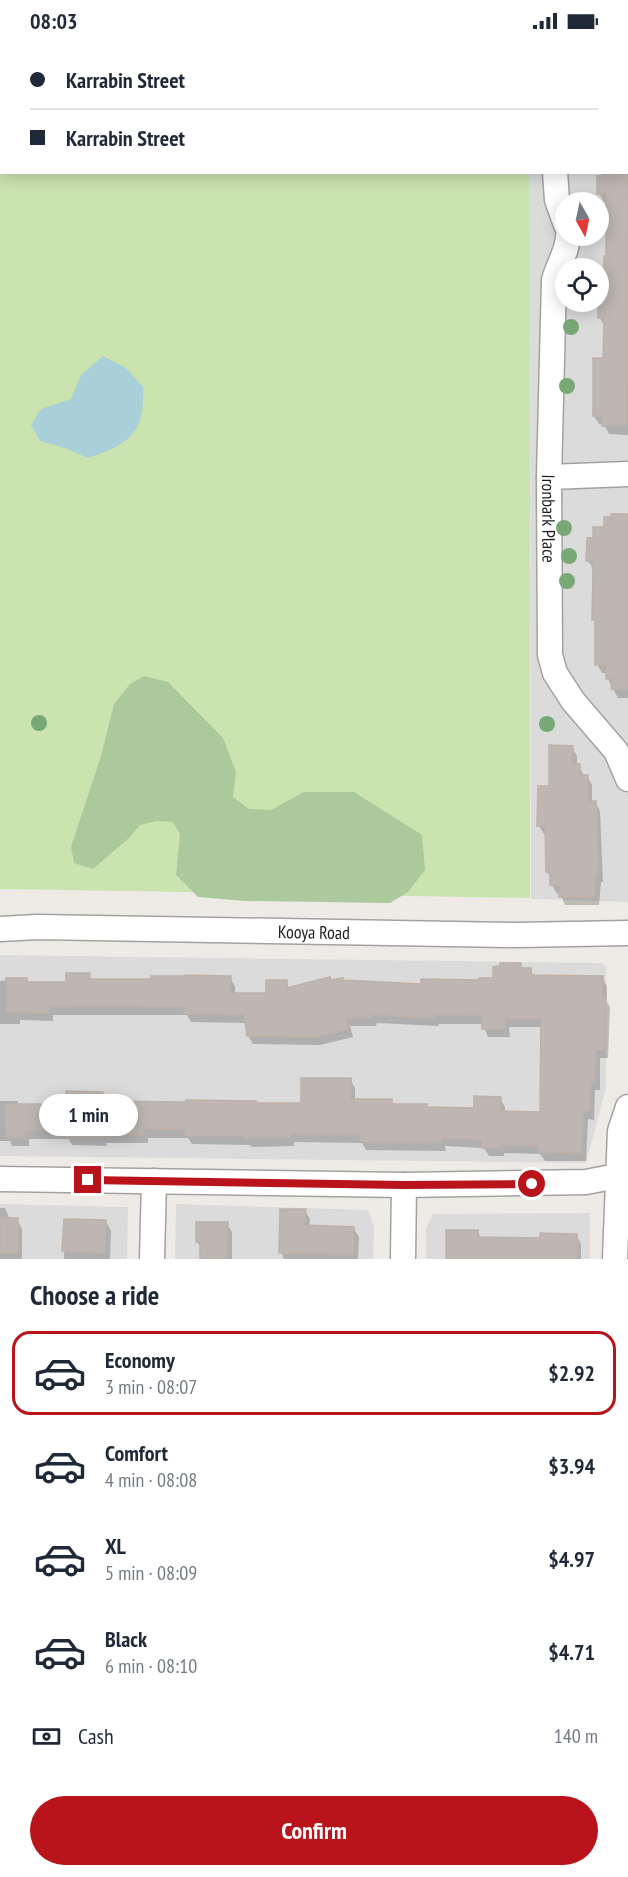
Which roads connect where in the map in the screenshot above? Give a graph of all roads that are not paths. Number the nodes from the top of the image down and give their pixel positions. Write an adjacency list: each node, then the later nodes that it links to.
1 (555, 174): 2 (street)
2 (556, 192)
3 (567, 246): 5 (street, Ironbark Place)
4 (628, 474): 5 (street)
5 (549, 477): 6 (street, Ironbark Place)
6 (622, 746): 7 (street, Ironbark Place)
7 (628, 779)
8 (0, 929): 9 (street, Kooya Road)
9 (628, 933)
10 (628, 1107): 11 (street)
11 (617, 1176): 14 (street); 17 (street)
12 (0, 1179): 13 (street)
13 (154, 1181): 14 (street); 15 (street)
14 (404, 1185): 16 (street)
15 (152, 1259)
16 (403, 1259)
17 (615, 1259)

